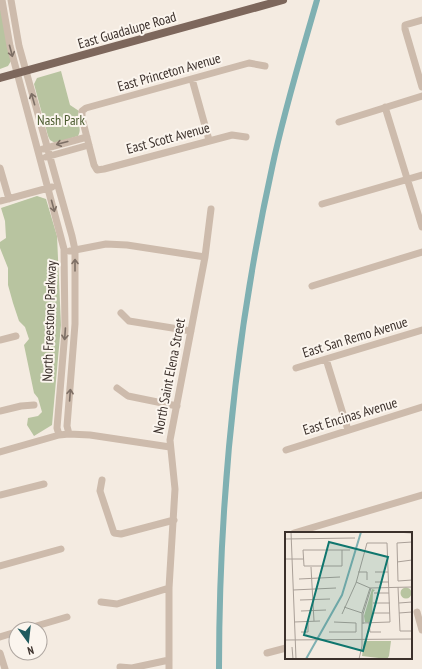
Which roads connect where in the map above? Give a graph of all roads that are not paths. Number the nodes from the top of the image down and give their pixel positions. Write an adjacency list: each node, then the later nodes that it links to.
1 (2, 0): 6 (street, North Freestone Parkway, one-way to 6)
2 (10, 0): 6 (street, North Freestone Parkway)
3 (283, 0): 6 (main road, East Guadalupe Road)
4 (422, 20): 9 (street)
5 (265, 66): 8 (street, East Princeton Avenue)
6 (21, 73): 7 (main road, East Guadalupe Road); 17 (street, North Freestone Parkway, one-way to 6); 18 (street, North Freestone Parkway)
7 (0, 78)
8 (192, 79): 13 (street, East Princeton Avenue); 15 (street)
9 (422, 87)
10 (422, 96): 11 (street)
11 (385, 107): 12 (street); 23 (street)
12 (339, 122)
13 (87, 137): 16 (street); 17 (street, one-way to 17)
14 (246, 137): 15 (street, East Scott Avenue)
15 (209, 140): 16 (street, East Scott Avenue)
16 (89, 145): 19 (street)
17 (47, 148): 18 (street); 19 (street, North Freestone Parkway)
18 (38, 150): 20 (street, North Freestone Parkway)
19 (49, 156): 20 (street); 24 (street, North Freestone Parkway)
20 (40, 158): 25 (street, North Freestone Parkway)
21 (0, 168): 26 (street)
22 (422, 175): 23 (street)
23 (407, 179): 28 (street); 30 (street)
24 (58, 186): 25 (street); 31 (street, North Freestone Parkway)
25 (48, 188): 26 (street); 32 (street, North Freestone Parkway, one-way to 32)
26 (9, 199): 27 (street)
27 (0, 201)
28 (322, 204)
29 (211, 209): 34 (street, North Saint Elena Street)
30 (422, 227)
31 (75, 250): 32 (street); 34 (street); 49 (street, North Freestone Parkway, one-way to 31)
32 (64, 252): 50 (street, North Freestone Parkway, one-way to 50)
33 (422, 252): 35 (street)
34 (205, 257): 38 (street, North Saint Elena Street)
35 (312, 286)
36 (121, 314): 38 (street)
37 (422, 330): 41 (street, East San Remo Avenue)
38 (191, 331): 45 (street, North Saint Elena Street)
39 (16, 336): 40 (street)
40 (0, 340)
41 (326, 359): 42 (street, East San Remo Avenue); 48 (street)
42 (296, 368)
43 (117, 388): 45 (street)
44 (34, 405): 47 (street)
45 (177, 406): 51 (street, North Saint Elena Street)
46 (422, 407): 48 (street, East Encinas Avenue)
47 (0, 411)
48 (348, 430): 52 (street, East Encinas Avenue)
49 (69, 434): 50 (street); 51 (street)
50 (59, 435): 53 (street)
51 (170, 447): 58 (street, North Saint Elena Street)
52 (286, 450)
53 (0, 452)
54 (102, 480): 58 (street)
55 (44, 484): 56 (street)
56 (0, 495)
57 (422, 495): 59 (street)
58 (174, 520): 62 (street, North Saint Elena Street)
59 (297, 532)
60 (61, 549): 61 (street)
61 (0, 566)
62 (169, 588): 63 (street); 71 (street, North Saint Elena Street)
63 (101, 602)
64 (417, 612): 67 (street)
65 (67, 617): 66 (street)
66 (48, 623)
67 (422, 630)
68 (285, 648): 70 (street)
69 (0, 653): 73 (street)
70 (267, 653)
71 (169, 660): 72 (street); 74 (street, North Saint Elena Street)
72 (120, 668)
73 (5, 669)
74 (169, 669)

